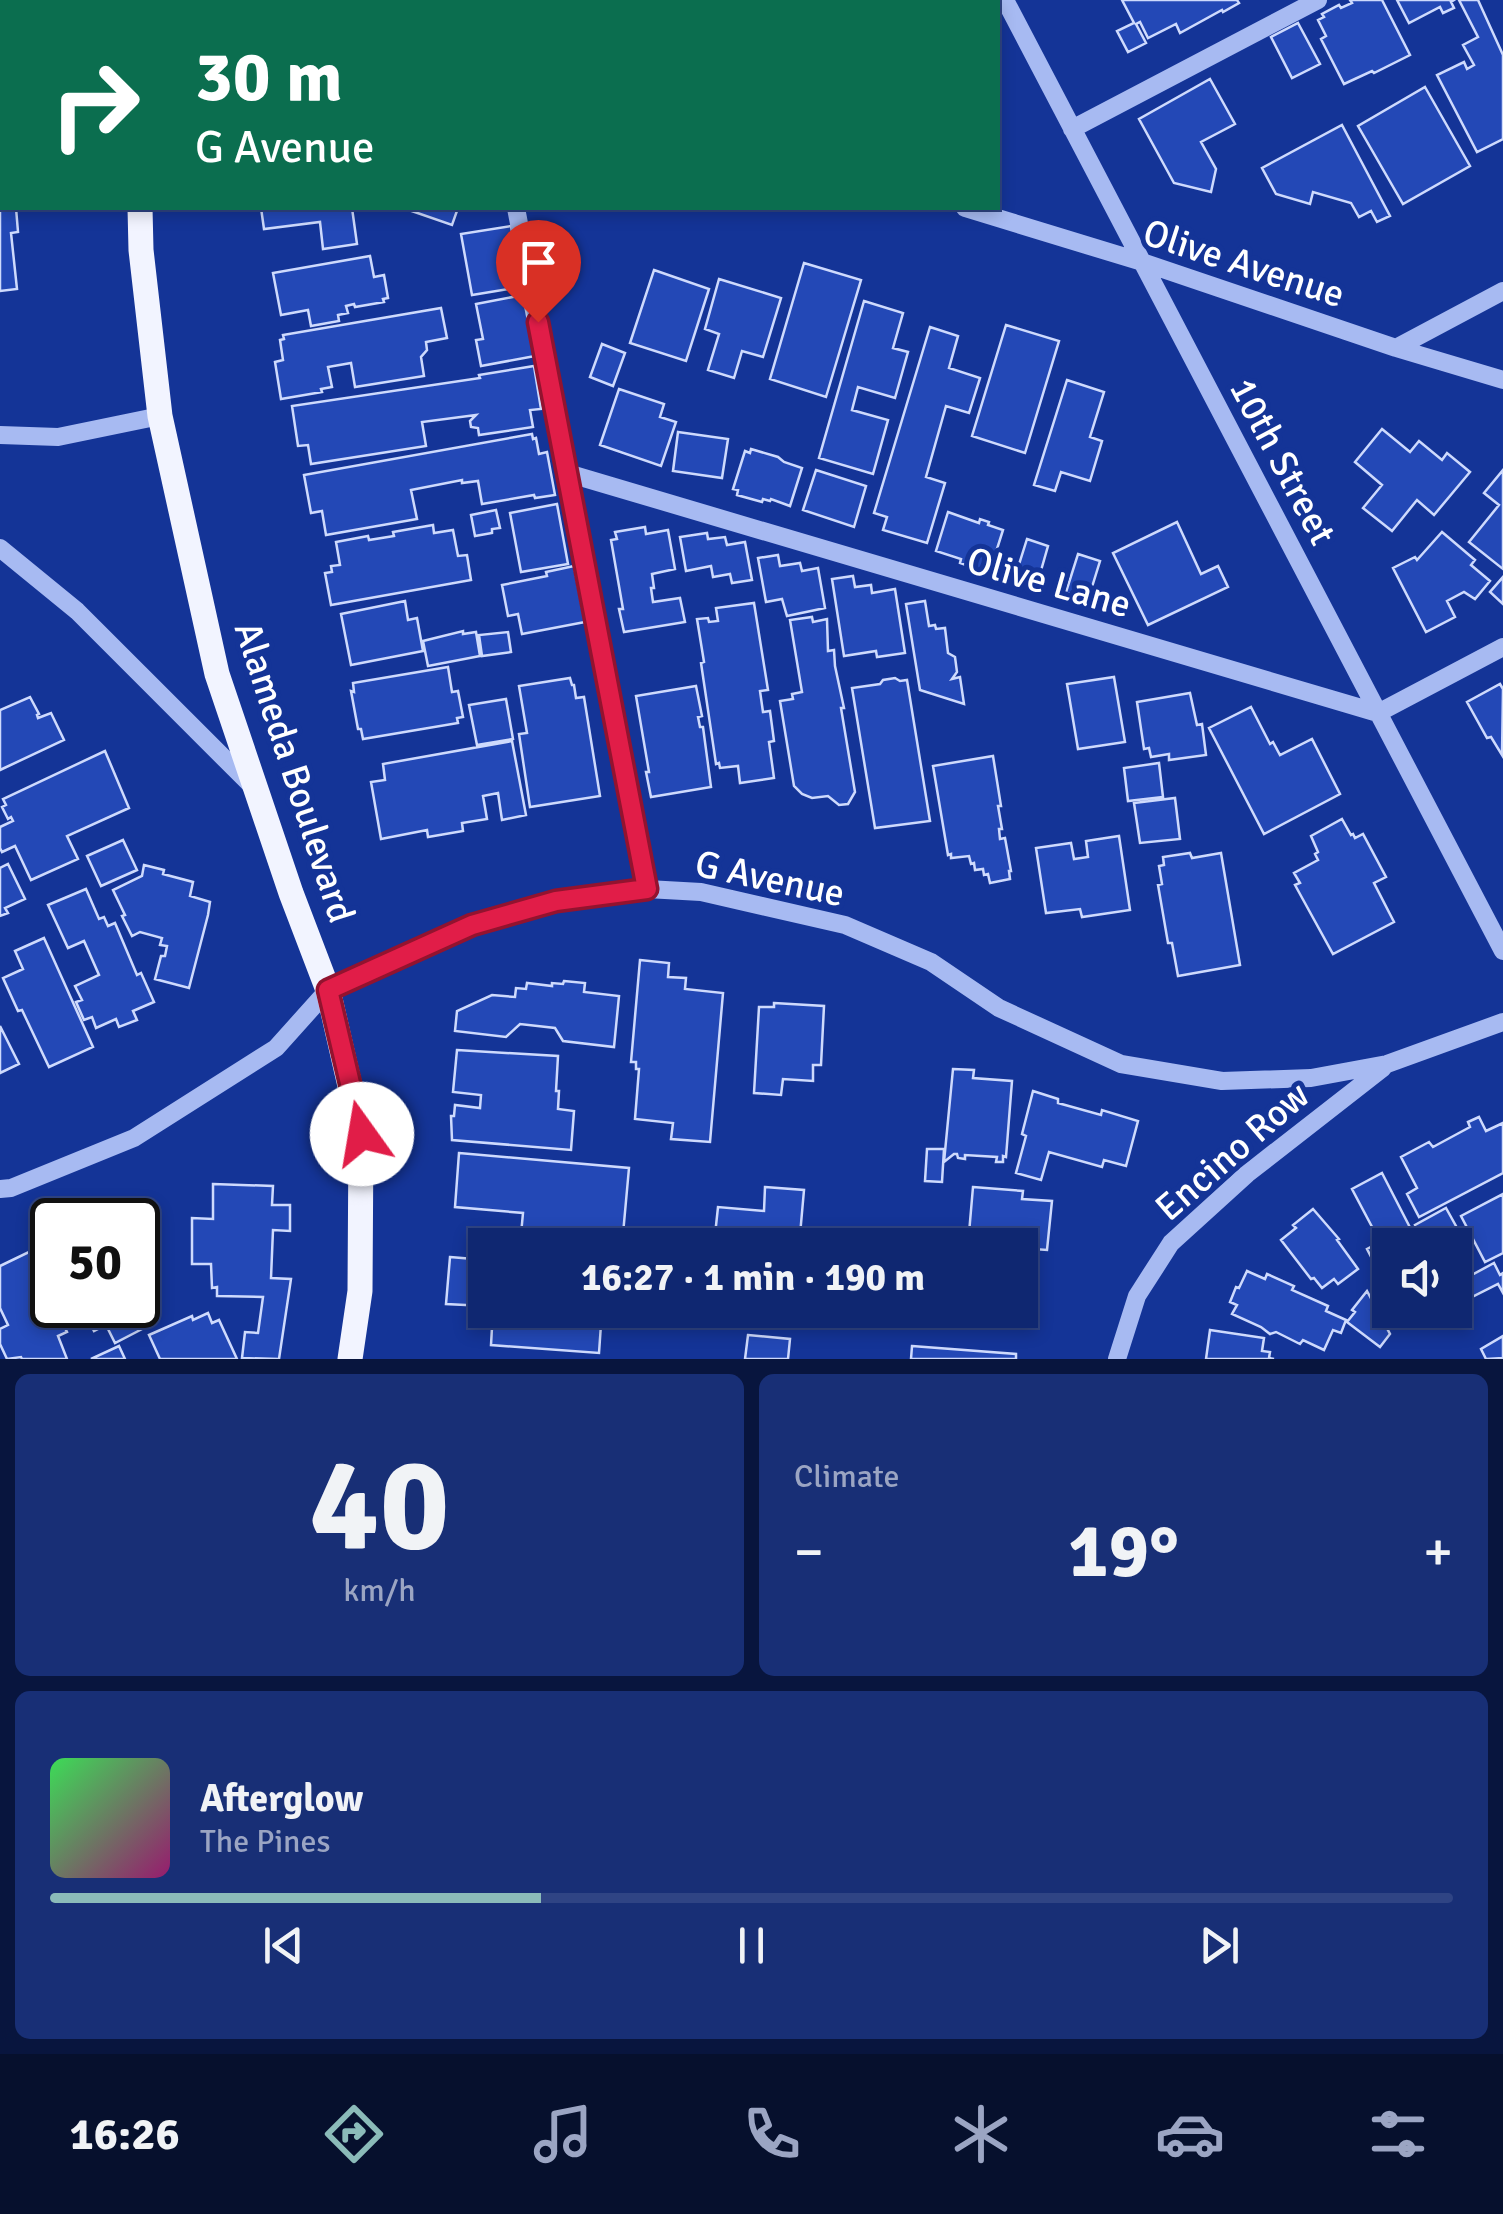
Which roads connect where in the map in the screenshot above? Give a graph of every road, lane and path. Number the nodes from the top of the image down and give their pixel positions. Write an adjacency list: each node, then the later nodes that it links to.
1 (1005, 0): 3 (street, 10th Street)
2 (1318, 0): 3 (street)
3 (1072, 129): 7 (street, 10th Street)
4 (140, 210): 11 (main road, Alameda Boulevard)
5 (516, 210): 13 (street)
6 (972, 210): 7 (street, Olive Avenue)
7 (1142, 262): 9 (street, Olive Avenue); 16 (street, 10th Street)
8 (1503, 292): 9 (street)
9 (1396, 348): 10 (street, Olive Avenue)
10 (1503, 380)
11 (160, 416): 12 (street); 17 (main road, Alameda Boulevard)
12 (0, 435)
13 (567, 473): 16 (street, Olive Lane); 18 (street)
14 (0, 548): 17 (street)
15 (1503, 648): 16 (street)
16 (1378, 712): 19 (street, 10th Street)
17 (256, 791): 20 (main road, Alameda Boulevard)
18 (647, 889): 20 (street, G Avenue); 22 (street, G Avenue)
19 (1503, 951)
20 (328, 990): 23 (street, G Avenue); 24 (main road, Alameda Boulevard)
21 (1503, 1022): 22 (street, G Avenue)
22 (1387, 1064): 25 (street, Encino Row)
23 (0, 1189)
24 (350, 1359)
25 (1118, 1359)

